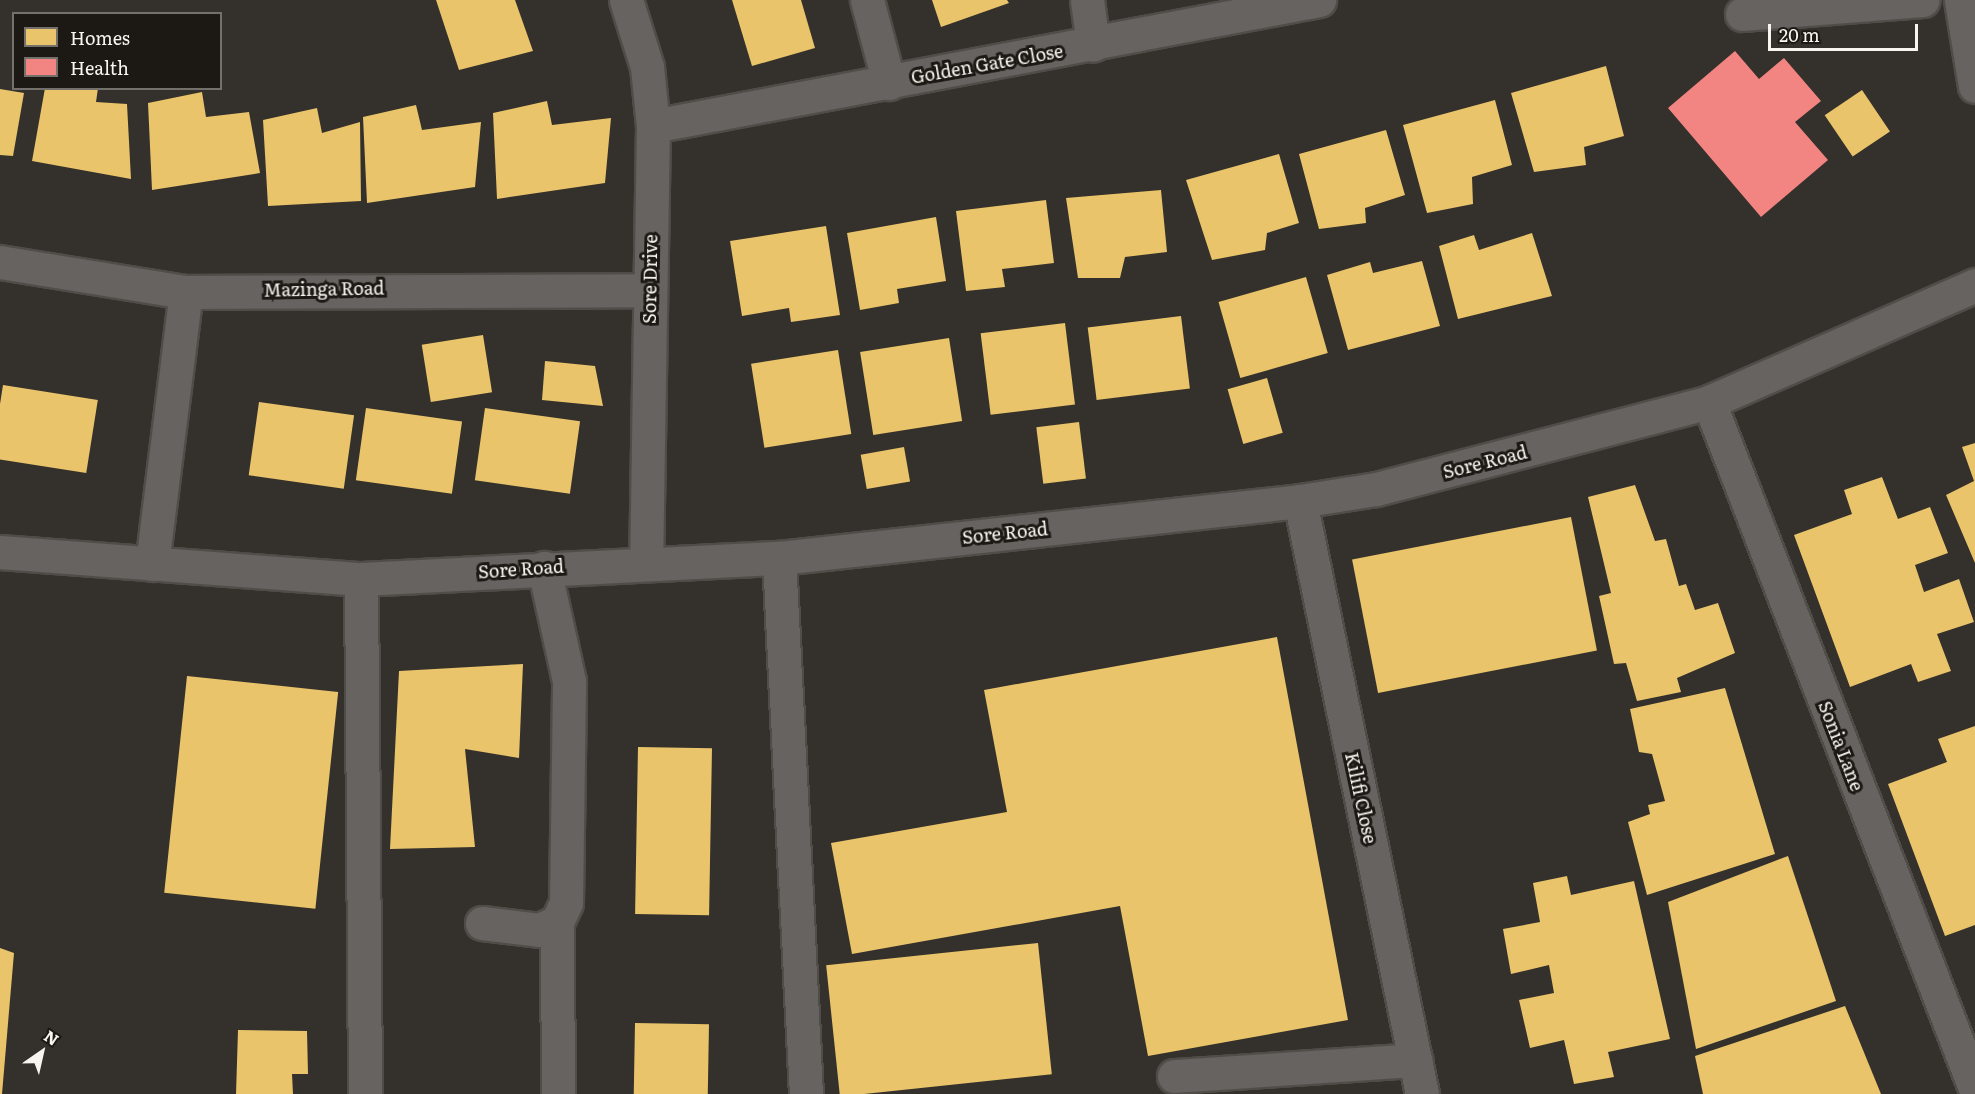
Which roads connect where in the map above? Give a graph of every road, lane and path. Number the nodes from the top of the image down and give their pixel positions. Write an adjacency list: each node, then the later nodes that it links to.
1 (627, 0): 11 (street, Sore Drive)
2 (867, 0): 9 (street)
3 (1087, 0): 8 (street)
4 (1319, 0): 8 (street, Golden Gate Close)
5 (1922, 0): 7 (street)
6 (1961, 0): 10 (street)
7 (1742, 14)
8 (1094, 45): 9 (street, Golden Gate Close)
9 (889, 83): 11 (street, Golden Gate Close)
10 (1975, 86)
11 (653, 126): 14 (street, Sore Drive)
12 (0, 262): 15 (street, Mazinga Road)
13 (1975, 285): 16 (street, Sore Road)
14 (650, 290): 15 (street, Mazinga Road); 20 (street, Sore Drive)
15 (186, 292): 21 (street)
16 (1709, 402): 17 (street, Sore Road); 28 (street, Sonia Lane)
17 (1300, 501): 19 (street, Sore Road); 26 (street, Kilifi Close)
18 (0, 552): 21 (street, Sore Road)
19 (779, 558): 20 (street, Sore Road); 31 (street)
20 (646, 561): 22 (street, Sore Road)
21 (152, 564): 23 (street, Sore Road)
22 (544, 568): 23 (street, Sore Road); 24 (street)
23 (361, 579): 29 (street)
24 (557, 922): 25 (street); 30 (street)
25 (482, 923)
26 (1415, 1060): 27 (street); 32 (street, Kilifi Close)
27 (1174, 1076)
28 (1975, 1088)
29 (364, 1094)
30 (558, 1094)
31 (806, 1094)
32 (1422, 1094)

